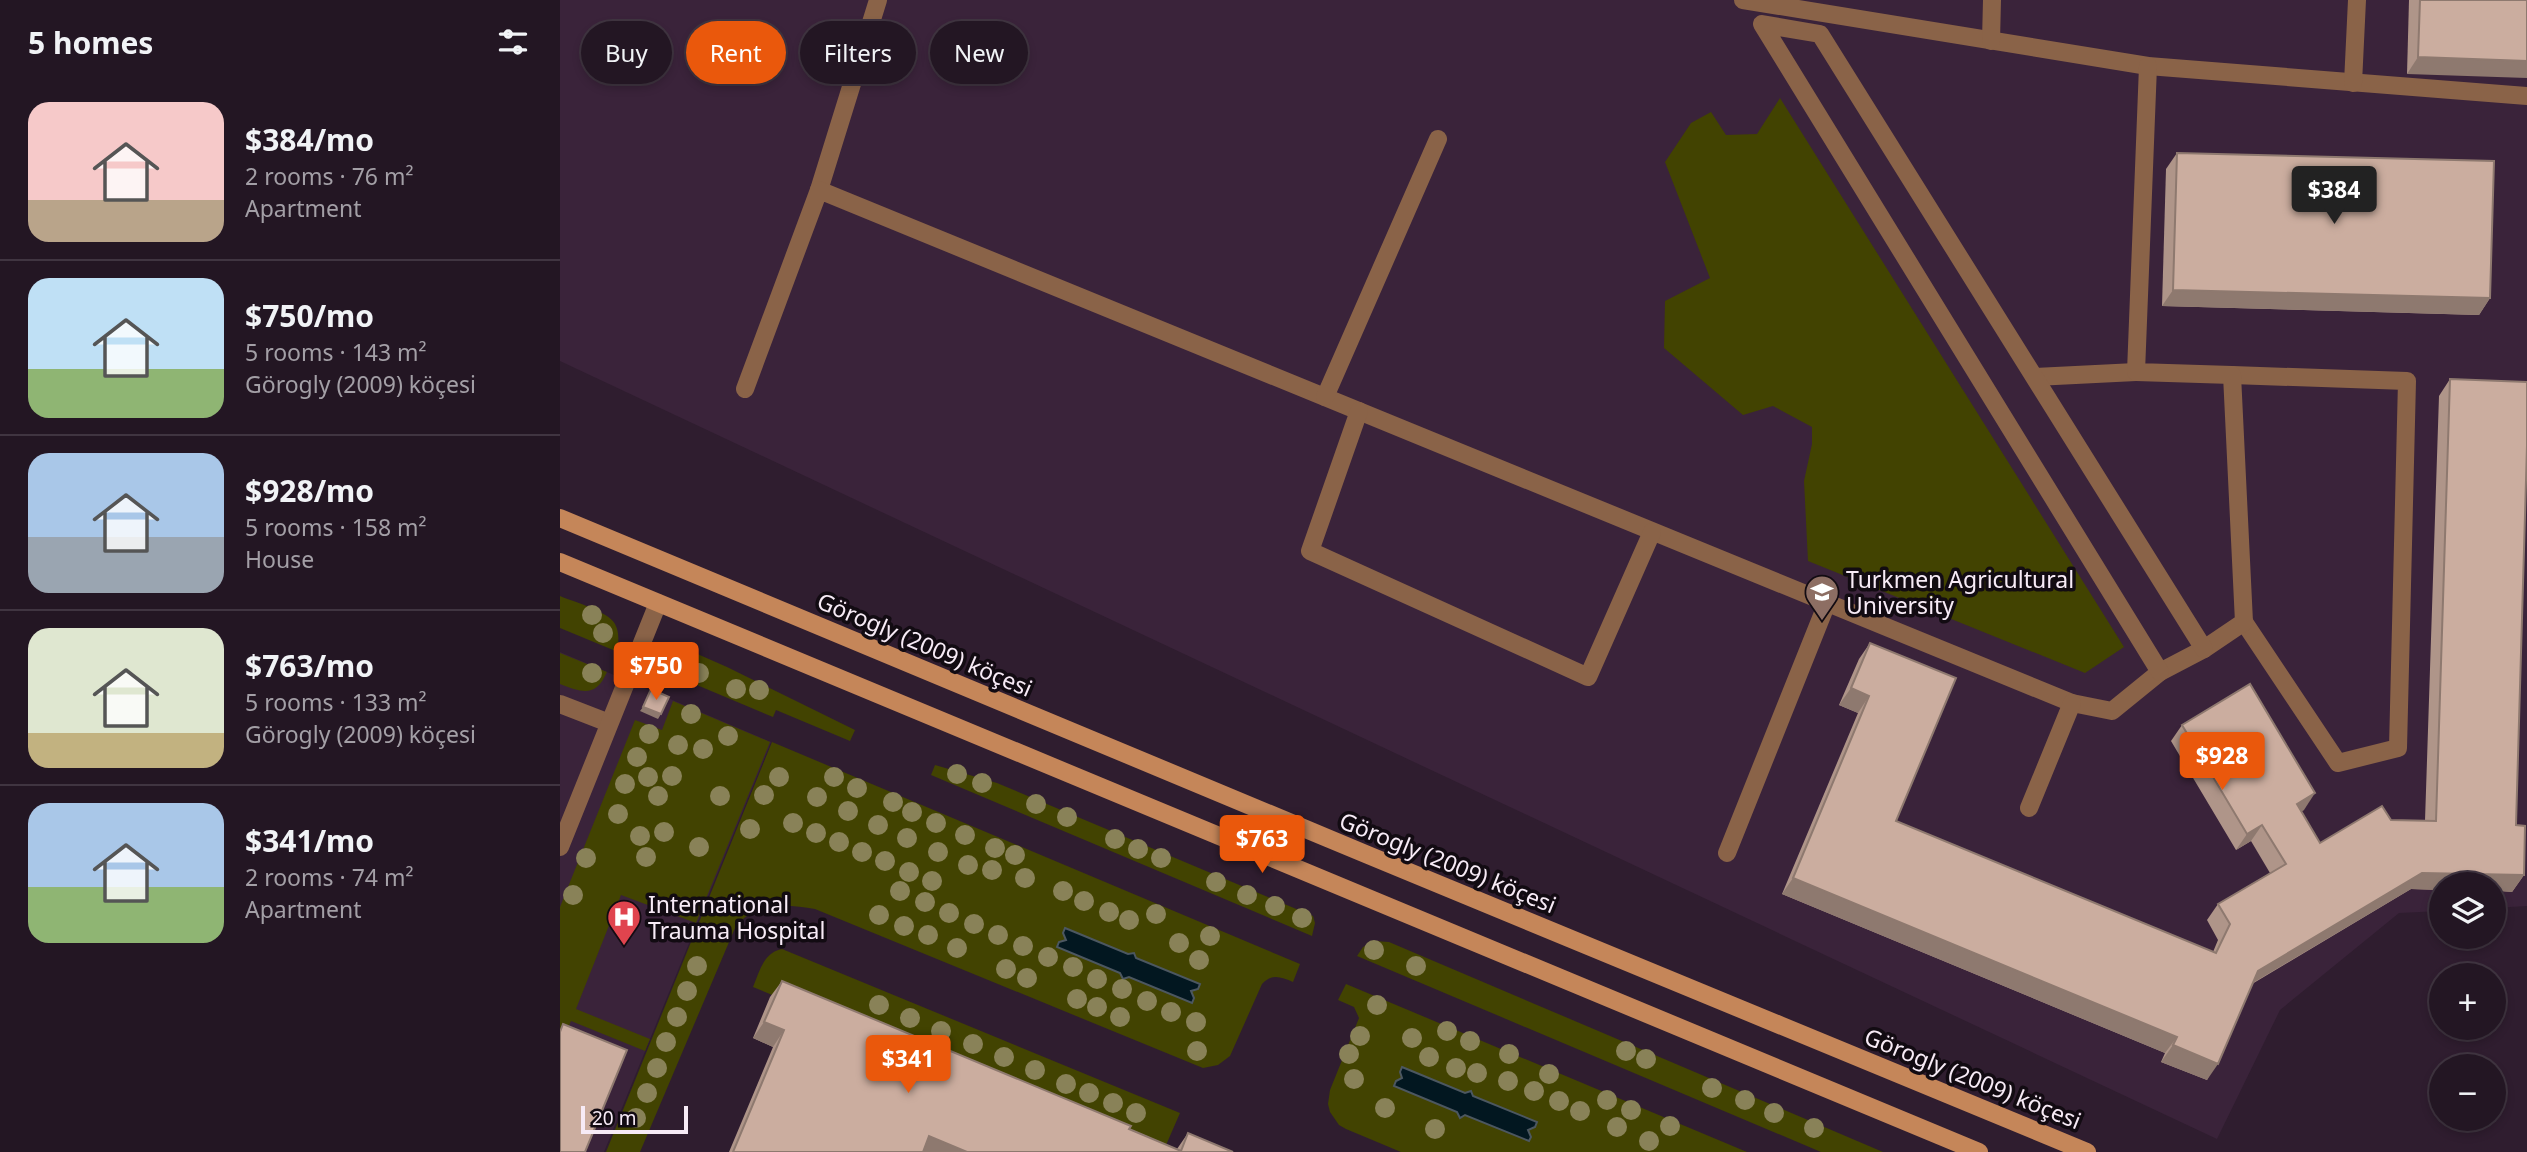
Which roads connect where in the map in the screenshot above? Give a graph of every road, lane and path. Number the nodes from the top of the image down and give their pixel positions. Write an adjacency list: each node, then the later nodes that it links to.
1 (878, 0): 10 (street)
2 (1743, 0): 5 (street)
3 (1992, 0): 5 (street)
4 (2357, 0): 7 (street)
5 (1991, 41): 6 (street)
6 (2148, 66): 7 (street); 11 (street)
7 (2353, 83): 8 (street)
8 (2527, 96)
9 (1438, 139): 15 (street)
10 (819, 190): 14 (street); 15 (street)
11 (2136, 372): 12 (street); 13 (street)
12 (2232, 376): 22 (street); 22 (street)
13 (2035, 377): 23 (street); 24 (street)
14 (745, 389)
15 (1325, 397): 16 (street)
16 (1359, 411): 18 (street); 18 (street)
17 (560, 518): 32 (main road, Görogly (2009) köçesi)
18 (1652, 531): 21 (street)
19 (560, 562): 20 (main road)
20 (658, 603): 27 (street); 31 (main road)
21 (1827, 603): 25 (street); 30 (street)
22 (2244, 622): 23 (street)
23 (2204, 649): 24 (street)
24 (2160, 672): 25 (street)
25 (2072, 703): 28 (street)
26 (560, 704): 27 (street)
27 (609, 723): 29 (street)
28 (2029, 808)
29 (560, 847)
30 (1727, 853)
31 (1979, 1152)
32 (2087, 1152)

